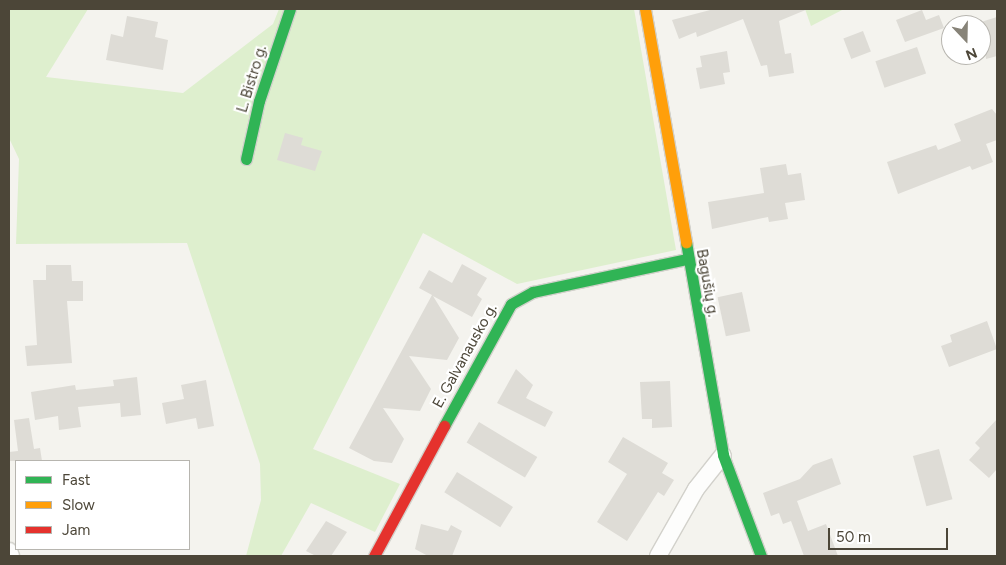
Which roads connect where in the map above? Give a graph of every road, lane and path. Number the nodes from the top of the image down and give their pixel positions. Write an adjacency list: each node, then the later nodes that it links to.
1 (290, 9): 3 (street, L. Bistro g.)
2 (645, 9): 4 (street, Bagušių g.)
3 (246, 159)
4 (687, 259): 5 (street, Bagušių g.); 8 (street, E. Galvanausko g.)
5 (723, 455): 9 (street); 10 (street, Bagušių g.)
6 (9, 551): 7 (street)
7 (11, 556)
8 (374, 556)
9 (658, 556)
10 (762, 556)

